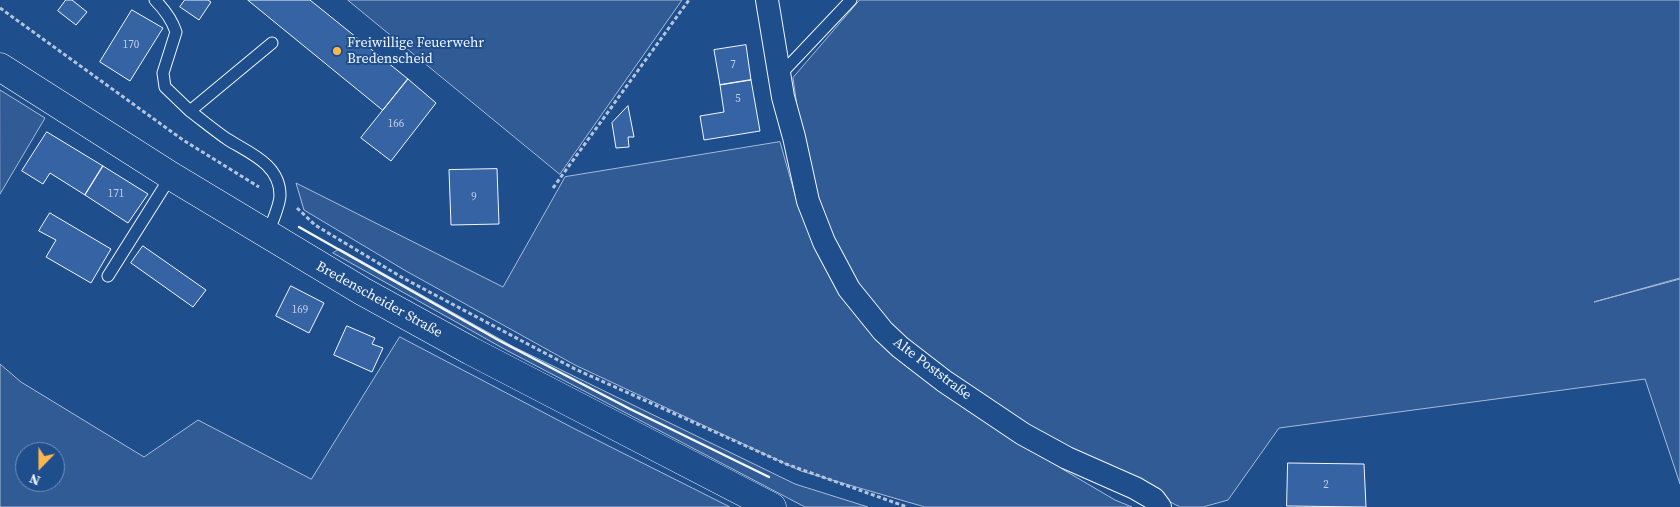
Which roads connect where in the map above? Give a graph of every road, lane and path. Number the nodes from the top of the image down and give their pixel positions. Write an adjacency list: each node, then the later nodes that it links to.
1 (155, 0): 9 (lane)
2 (689, 0): 12 (path)
3 (767, 0): 8 (street, Alte Poststraße)
4 (851, 0): 8 (lane)
5 (0, 8): 11 (path)
6 (272, 43): 9 (lane)
7 (0, 67): 10 (main road, Bredenscheider Straße)
8 (779, 76): 18 (street, Alte Poststraße)
9 (190, 111): 14 (lane)
10 (171, 176): 14 (main road, Bredenscheider Straße); 15 (lane)
11 (255, 185)
12 (553, 188)
13 (314, 225): 17 (path)
14 (267, 236): 16 (main road, Bredenscheider Straße)
15 (108, 276)
16 (772, 507)
17 (907, 507)
18 (1160, 507)

